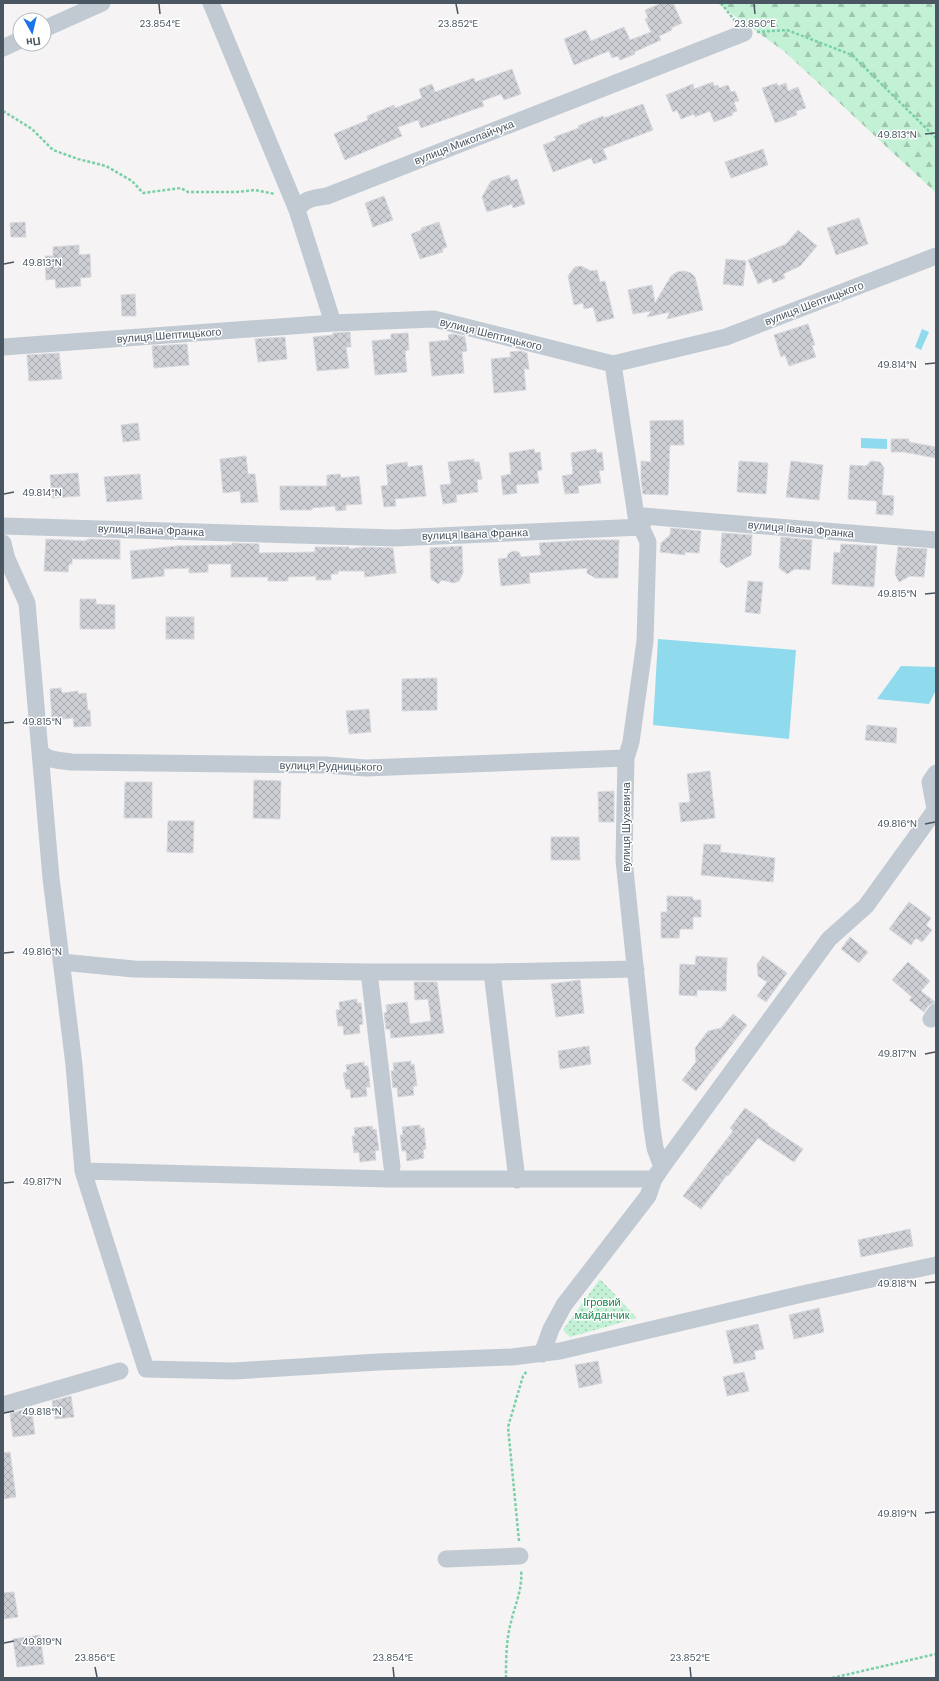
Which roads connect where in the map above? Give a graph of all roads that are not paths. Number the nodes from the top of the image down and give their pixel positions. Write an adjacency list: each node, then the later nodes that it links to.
1 (102, 3): 3 (street)
2 (211, 3): 5 (street)
3 (52, 25)
4 (744, 33): 5 (street, вулиця Миколайчука)
5 (297, 210): 7 (street)
6 (936, 256): 9 (street, вулиця Шептицького)
7 (333, 323): 8 (street, вулиця Шептицького); 9 (street, вулиця Шептицького)
8 (3, 347)
9 (613, 364): 11 (street, вулиця Шухевича)
10 (3, 526): 11 (street, вулиця Івана Франка)
11 (642, 527): 12 (street, вулиця Івана Франка); 15 (street, вулиця Шухевича)
12 (936, 540)
13 (3, 543): 14 (street)
14 (40, 751): 15 (street, вулиця Рудницького); 18 (street)
15 (626, 758): 19 (street, вулиця Шухевича)
16 (933, 778): 17 (street)
17 (935, 809): 24 (street)
18 (61, 962): 20 (street); 23 (street)
19 (636, 968): 21 (street); 24 (street, вулиця Шухевича)
20 (369, 972): 21 (street); 22 (street)
21 (492, 972): 25 (street)
22 (392, 1166)
23 (83, 1171): 25 (street); 27 (street)
24 (658, 1173): 25 (street); 27 (street)
25 (517, 1180)
26 (936, 1265): 27 (street)
27 (542, 1354)
28 (120, 1371): 29 (street)
29 (3, 1406)
30 (520, 1556): 31 (street)
31 (446, 1559)

